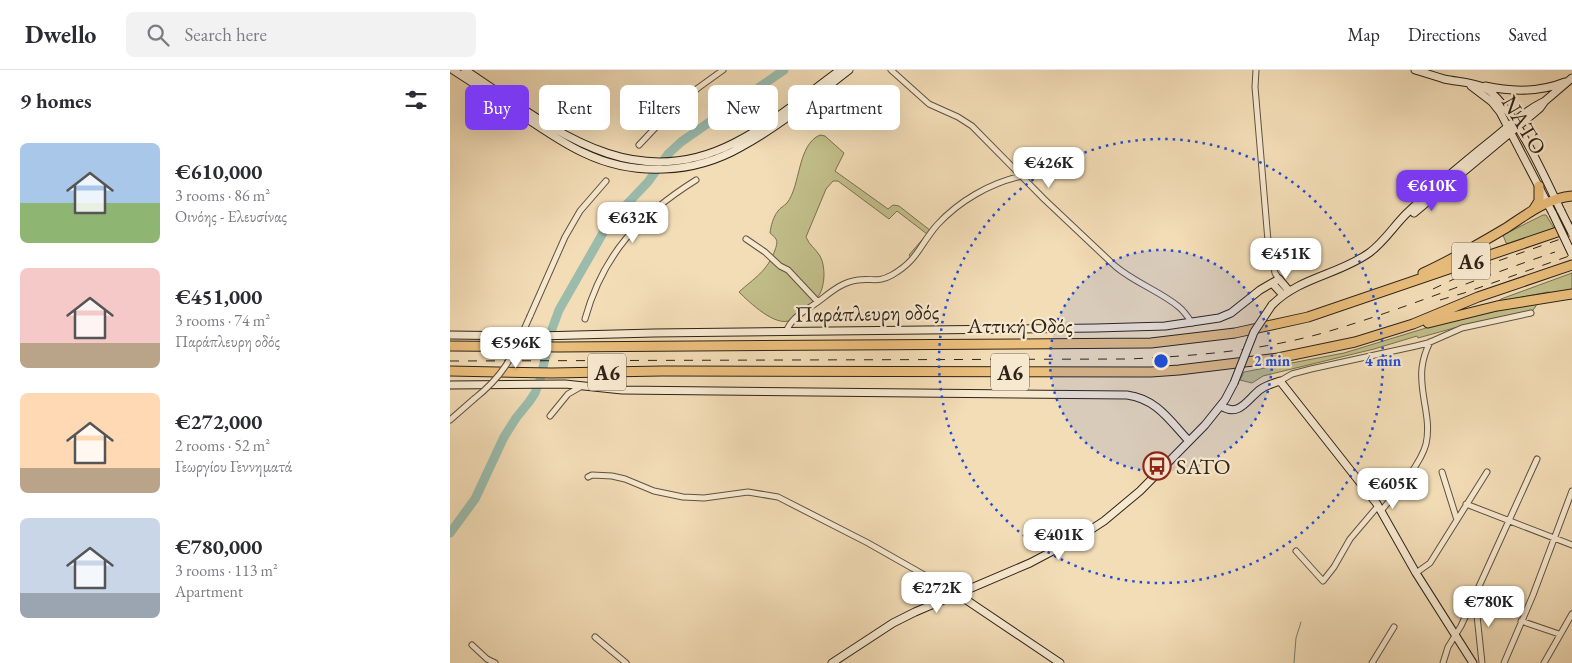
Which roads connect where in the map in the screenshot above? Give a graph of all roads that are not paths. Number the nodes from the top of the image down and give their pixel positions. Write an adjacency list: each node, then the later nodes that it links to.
1 (453, 70): 16 (main road)
2 (465, 70): 16 (main road)
3 (723, 70): 15 (street)
4 (840, 70): 17 (main road)
5 (849, 70): 17 (main road)
6 (1256, 70): 31 (street)
7 (1415, 70): 10 (main road, ΝΑΤΟ)
8 (896, 71): 18 (street)
9 (1571, 79): 11 (main road); 12 (main road)
10 (1459, 82): 11 (main road, ΝΑΤΟ); 12 (main road, ΝΑΤΟ)
11 (1476, 84): 12 (main road, ΝΑΤΟ)
12 (1513, 126): 13 (main road); 14 (main road, ΝΑΤΟ); 23 (main road, ΝΑΤΟ); 25 (main road)
13 (1501, 140): 14 (main road); 25 (main road)
14 (1518, 144): 21 (main road, ΝΑΤΟ)
15 (640, 145)
16 (635, 164): 17 (main road)
17 (687, 164)
18 (1022, 176): 35 (street); 38 (street)
19 (696, 180): 37 (street)
20 (606, 181): 50 (street, bridge)
21 (1539, 186): 23 (main road, ΝΑΤΟ); 24 (highway)
22 (1572, 196): 23 (highway)
23 (1551, 201): 24 (highway); 27 (main road, ΝΑΤΟ, bridge); 29 (main road, ΝΑΤΟ, bridge)
24 (1531, 212): 34 (highway)
25 (1398, 225): 32 (main road)
26 (1572, 226): 34 (highway, Αττική Οδός / Α6)
27 (1572, 233)
28 (746, 239): 35 (street)
29 (1572, 254)
30 (1572, 265): 39 (highway, Αττική Οδός / Α6)
31 (1275, 281): 32 (main road); 38 (main road, Παράπλευρη οδός)
32 (1286, 293): 48 (main road, bridge)
33 (1572, 294): 39 (highway)
34 (1370, 296): 43 (highway, Αττική Οδός / Α6)
35 (818, 302): 40 (street)
36 (1531, 313): 42 (street)
37 (585, 319)
38 (1192, 322): 40 (main road, Παράπλευρη οδός)
39 (1413, 324): 44 (highway, Αττική Οδός / Α6)
40 (786, 332): 41 (main road, Παράπλευρη οδός)
41 (450, 335)
42 (1430, 342): 45 (street); 58 (street)
43 (450, 346)
44 (450, 371)
45 (1280, 381): 48 (main road); 58 (main road)
46 (450, 384): 47 (main road)
47 (582, 386): 49 (street); 51 (main road)
48 (1223, 403): 51 (main road)
49 (550, 416)
50 (450, 420)
51 (1190, 441): 65 (main road)
52 (1537, 459): 60 (street)
53 (1442, 472): 59 (street)
54 (1486, 472): 57 (street)
55 (588, 477): 65 (street)
56 (1572, 491): 61 (street)
57 (1466, 504): 59 (street); 60 (street)
58 (1380, 508): 63 (street); 64 (main road)
59 (1456, 520): 64 (street)
60 (1507, 521): 61 (street); 66 (street)
61 (1554, 537): 62 (street); 68 (street)
62 (1572, 545)
63 (1296, 551)
64 (1416, 573): 70 (main road)
65 (956, 593): 77 (main road); 78 (main road)
66 (1473, 596): 70 (street); 82 (street)
67 (1572, 614): 71 (street)
68 (1521, 621): 71 (street); 83 (street)
69 (1394, 627): 79 (street)
70 (1456, 634): 80 (street); 81 (main road)
71 (1559, 634): 74 (street)
72 (595, 637): 76 (street)
73 (472, 645): 75 (street)
74 (1546, 662)
75 (495, 663)
76 (626, 663)
77 (832, 663)
78 (1060, 663)
79 (1372, 663)
80 (1443, 663)
81 (1473, 663)
82 (1482, 663)
83 (1504, 663)

